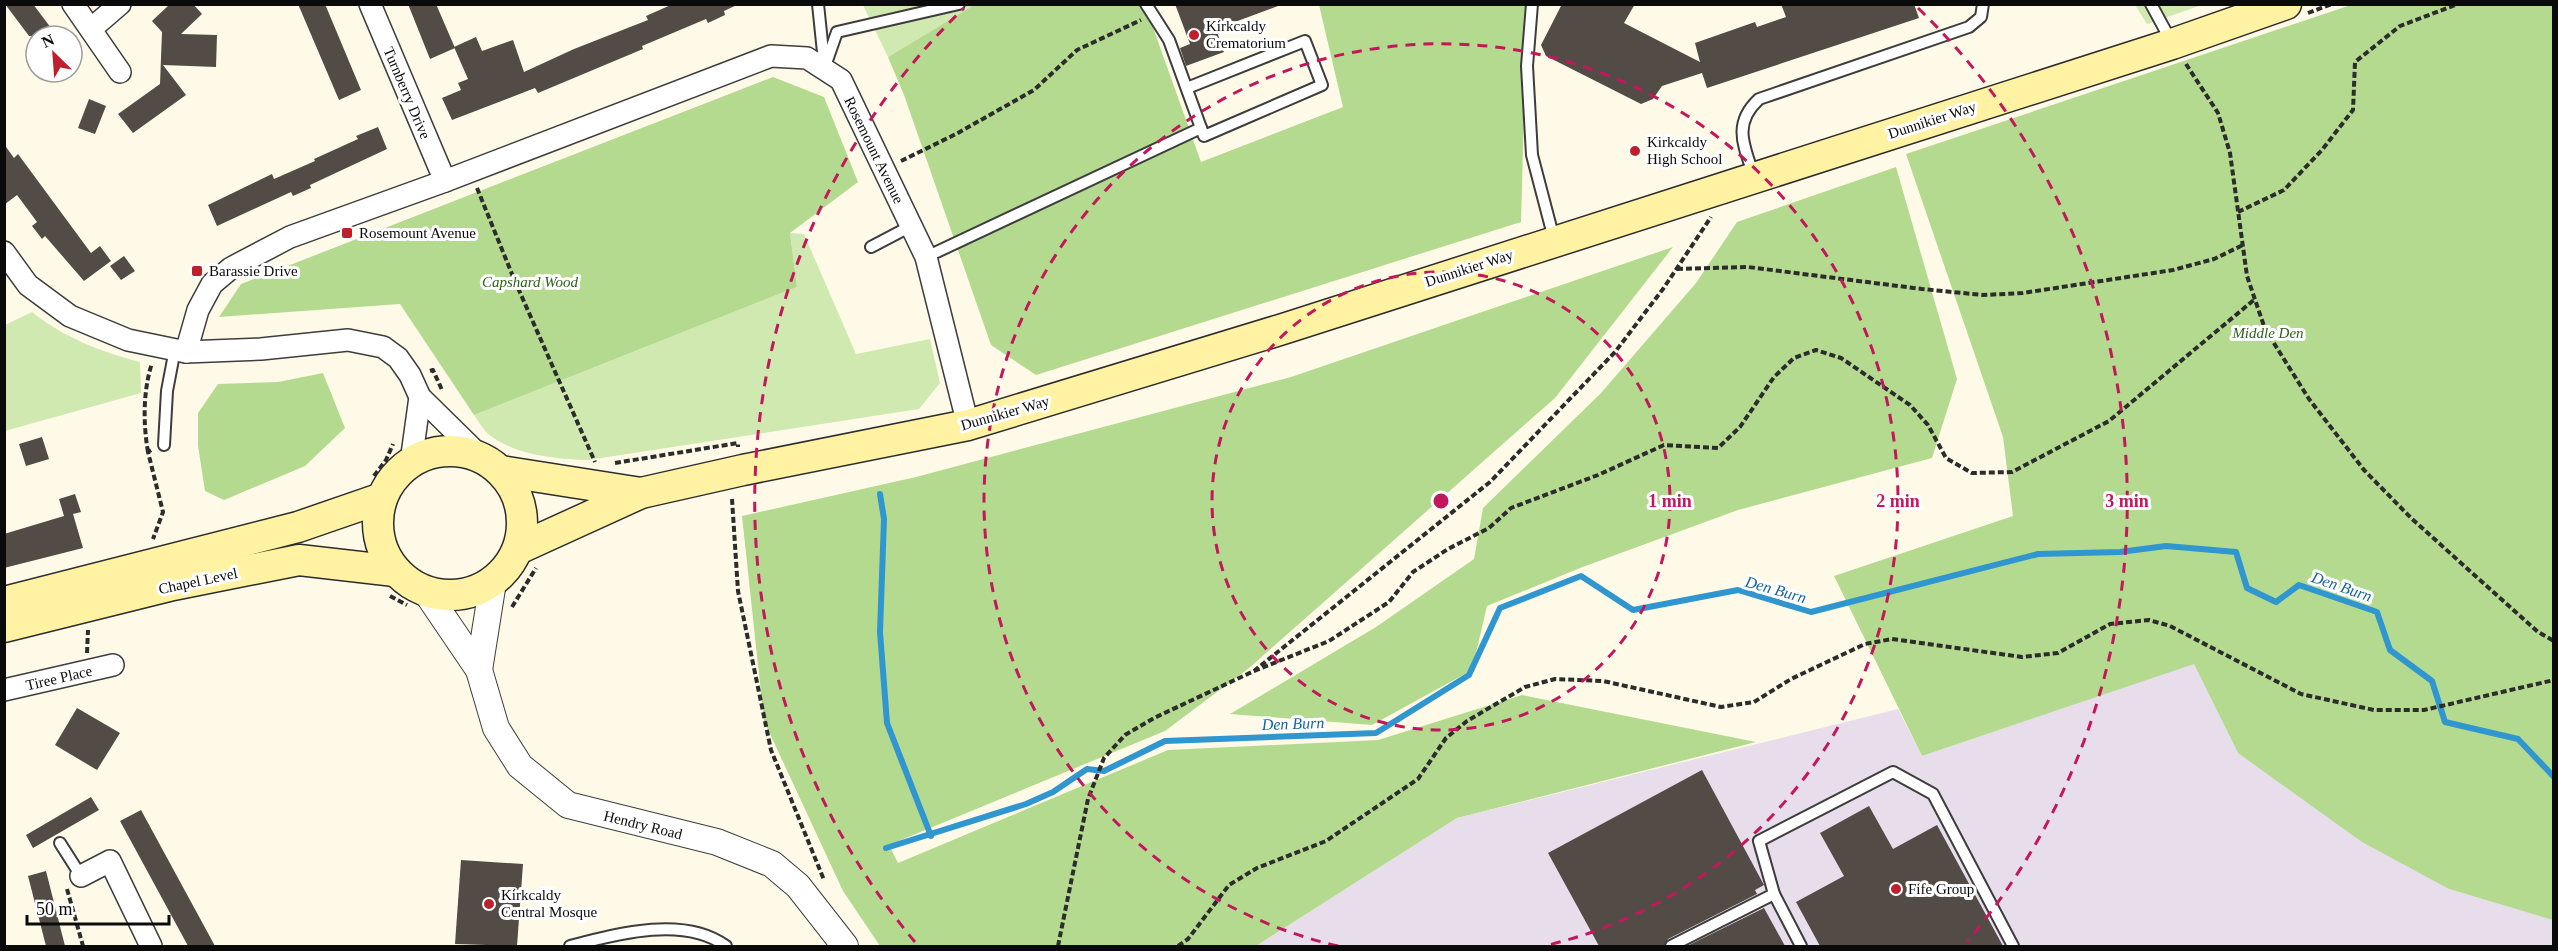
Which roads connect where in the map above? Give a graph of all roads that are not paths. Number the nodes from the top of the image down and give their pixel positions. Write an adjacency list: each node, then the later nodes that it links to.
1 (73, 4): 11 (street)
2 (120, 4): 11 (street)
3 (370, 4): 18 (street, Turnberry Drive)
4 (818, 4): 13 (lane)
5 (958, 4): 13 (lane)
6 (1146, 4): 15 (lane)
7 (1532, 4): 20 (lane)
8 (1983, 4): 17 (lane)
9 (2151, 4): 12 (lane)
10 (2286, 4): 12 (main road, Dunnikier Way)
11 (91, 29): 14 (street)
12 (2172, 44): 17 (main road, Dunnikier Way)
13 (824, 69): 18 (street, Rosemount Avenue); 19 (street, Rosemount Avenue)
14 (120, 72)
15 (1187, 88): 16 (lane); 16 (lane)
16 (1201, 128): 23 (lane)
17 (1754, 176): 20 (main road, Dunnikier Way)
18 (445, 181): 24 (street, Rosemount Avenue)
19 (911, 226): 21 (lane); 23 (street, Rosemount Avenue)
20 (1554, 240): 26 (main road, Dunnikier Way)
21 (872, 247)
22 (4, 252): 24 (street)
23 (926, 256): 26 (street, Rosemount Avenue)
24 (173, 349): 25 (street); 27 (lane)
25 (416, 388): 28 (street); 29 (street)
26 (968, 425): 31 (main road, Dunnikier Way)
27 (164, 445)
28 (402, 452): 29 (main road); 30 (main road)
29 (491, 464): 31 (main road, Dunnikier Way); 32 (main road)
30 (377, 488): 33 (main road); 36 (main road, Chapel Level)
31 (641, 493): 32 (main road, Dunnikier Way)
32 (518, 549): 34 (main road)
33 (395, 571): 35 (main road); 37 (main road, Chapel Level)
34 (493, 582): 35 (main road); 39 (street, Hendry Road)
35 (426, 592): 39 (street, Hendry Road)
36 (4, 602)
37 (4, 627)
38 (113, 665): 40 (street, Tiree Place)
39 (480, 670): 47 (street, Hendry Road)
40 (4, 690)
41 (60, 843): 42 (lane)
42 (81, 876): 44 (street)
43 (1774, 894): 48 (lane); 49 (lane); 50 (lane)
44 (151, 946)
45 (570, 946): 46 (lane)
46 (726, 946)
47 (845, 946)
48 (1671, 946)
49 (1801, 946)
50 (2013, 946)

